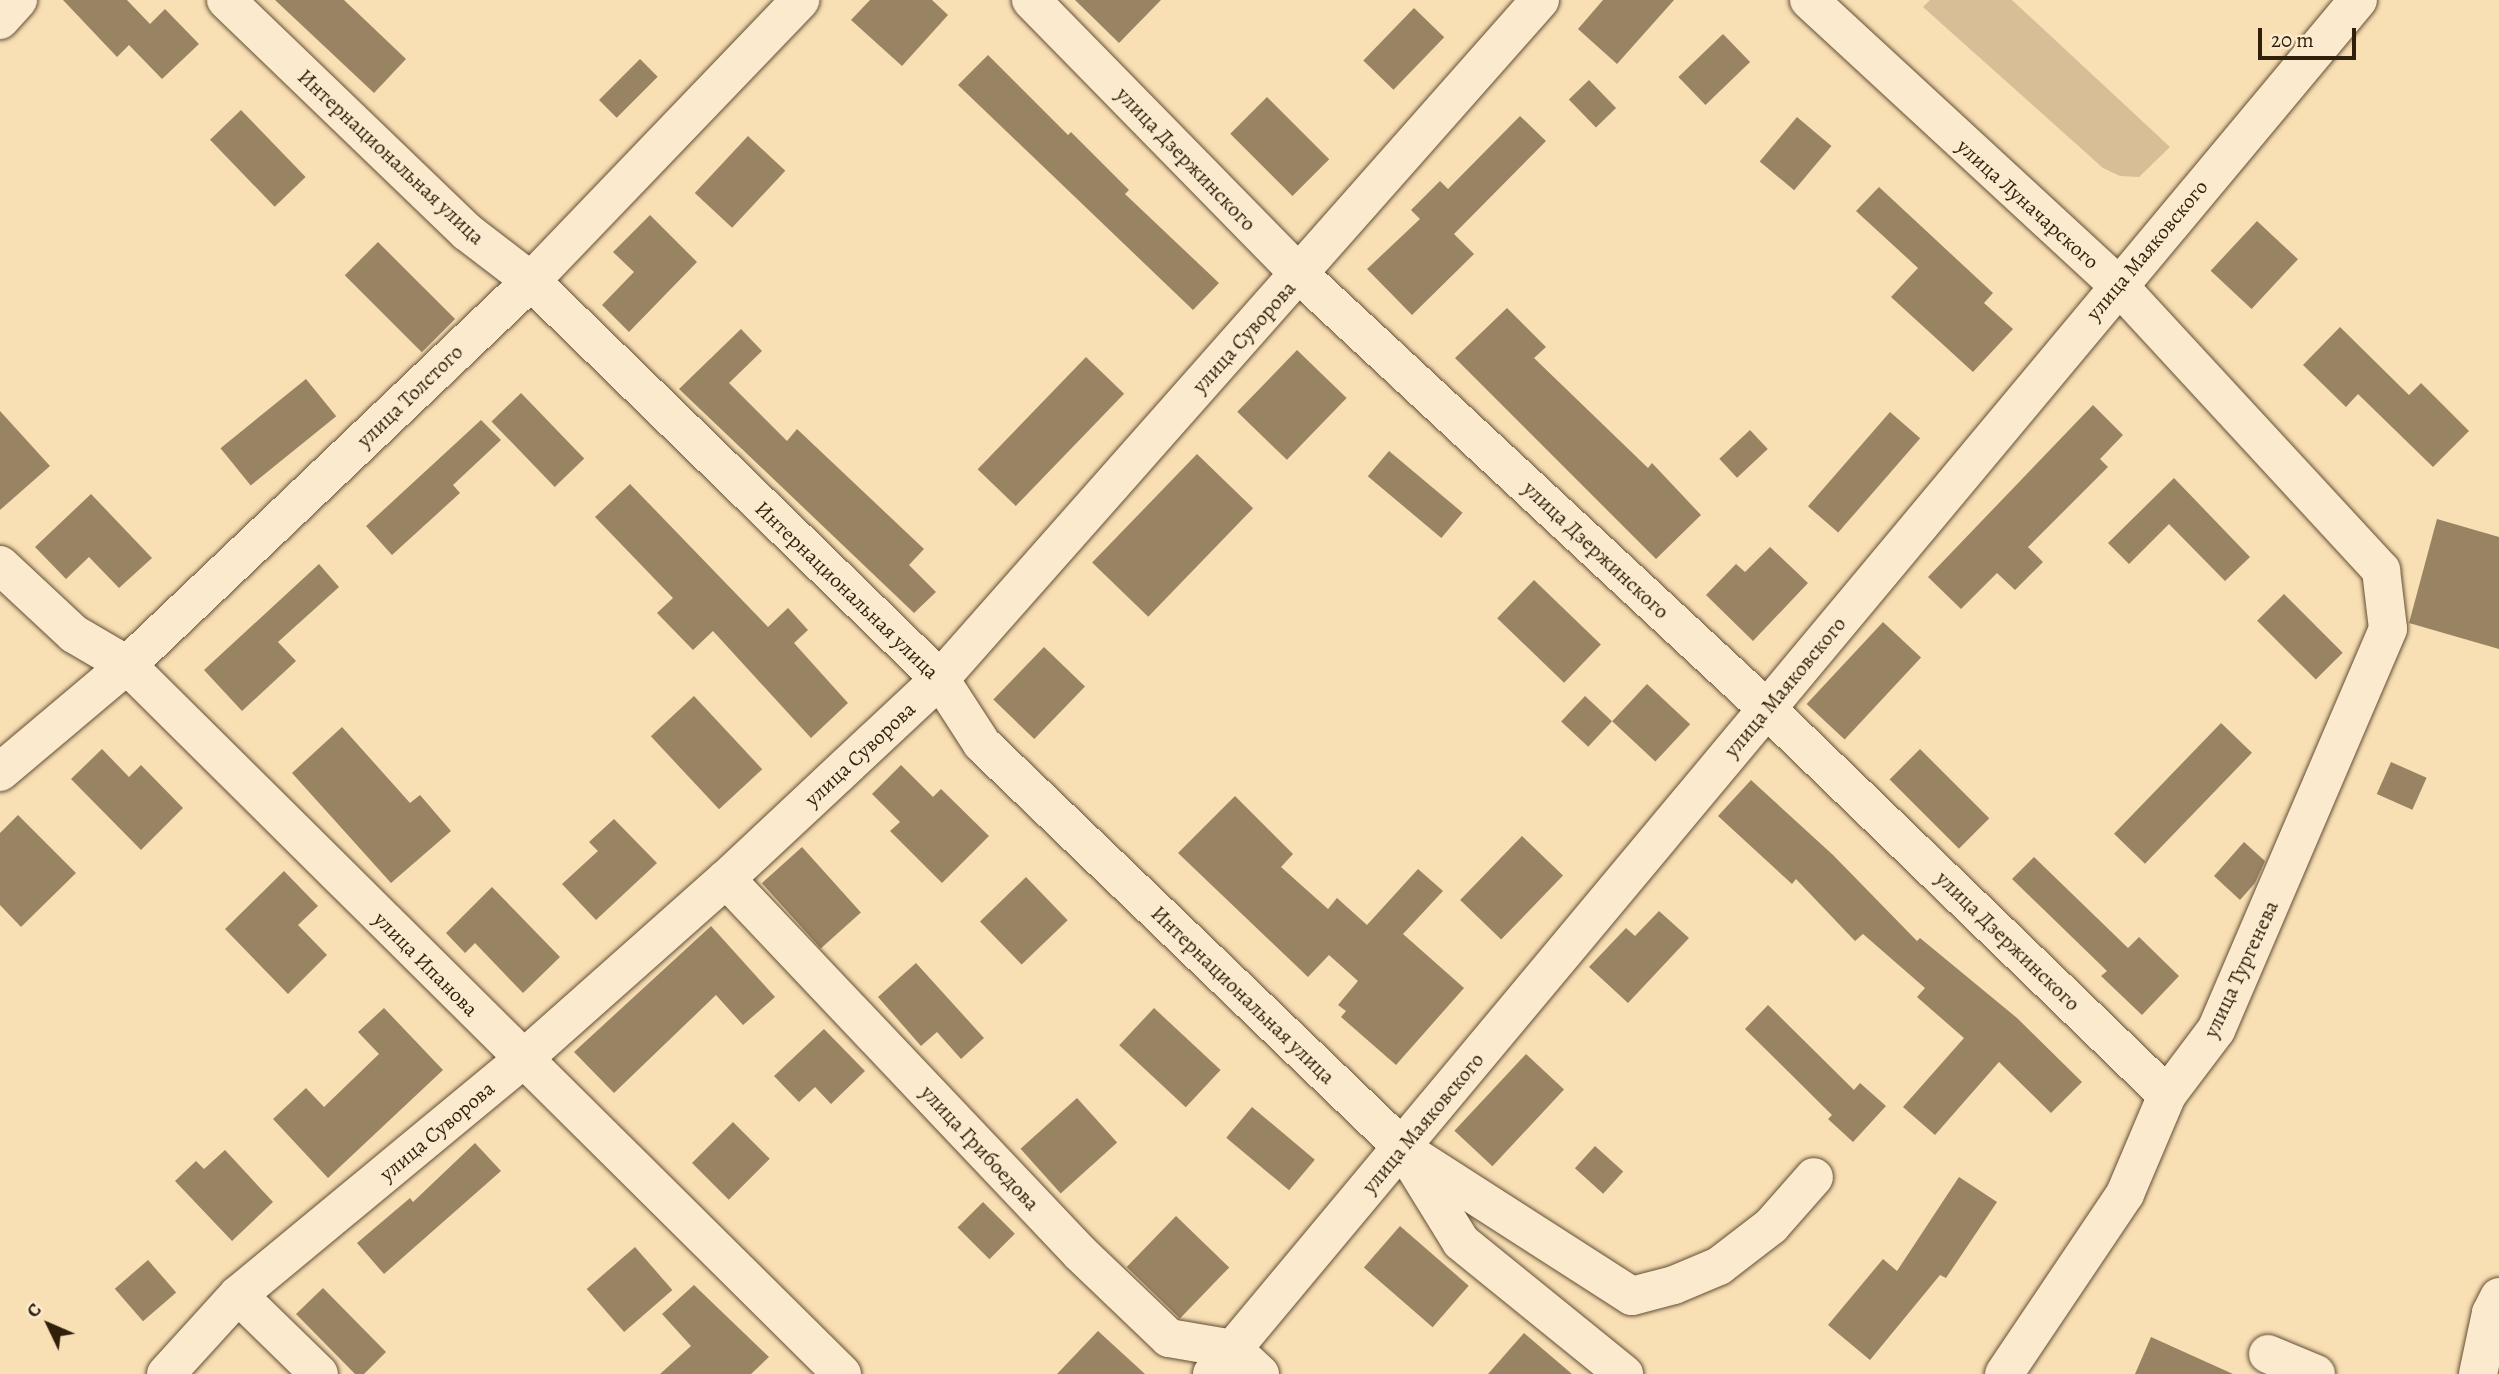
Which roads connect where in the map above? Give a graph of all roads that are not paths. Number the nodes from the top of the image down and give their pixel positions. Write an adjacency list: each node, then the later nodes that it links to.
1 (18, 0): 8 (street)
2 (226, 0): 10 (street, Интернациональная улица)
3 (800, 0): 10 (street, улица Толстого)
4 (1031, 0): 9 (street, улица Дзержинского)
5 (1540, 0): 9 (street, улица Суворова)
6 (1810, 0): 11 (street, улица Луначарского)
7 (2358, 0): 11 (street, улица Маяковского)
8 (0, 20)
9 (1299, 274): 15 (street, улица Суворова); 16 (street, улица Дзержинского)
10 (531, 281): 14 (street, улица Толстого); 15 (street, Интернациональная улица)
11 (2118, 285): 13 (street, улица Луначарского); 16 (street, улица Маяковского)
12 (0, 565): 14 (street, улица Ипанова)
13 (2381, 570): 20 (street, улица Тургенева)
14 (127, 665): 17 (street, улица Толстого); 19 (street, улица Ипанова)
15 (940, 679): 18 (street, улица Суворова); 21 (street, Интернациональная улица)
16 (1766, 709): 20 (street, улица Дзержинского); 21 (street, улица Маяковского)
17 (0, 772)
18 (726, 879): 19 (street, улица Суворова); 26 (street, улица Грибоедова)
19 (522, 1060): 23 (street, улица Суворова); 29 (street, улица Ипанова)
20 (2168, 1094): 31 (street, улица Тургенева)
21 (1403, 1148): 22 (street); 26 (street, улица Маяковского); 30 (street, Интернациональная улица)
22 (1814, 1177)
23 (238, 1295): 27 (street, улица Суворова); 28 (street)
24 (2499, 1297): 33 (street)
25 (2268, 1354): 32 (street)
26 (1235, 1366)
27 (166, 1374)
28 (319, 1374)
29 (842, 1374)
30 (1624, 1374)
31 (2004, 1374)
32 (2316, 1374)
33 (2479, 1374)

